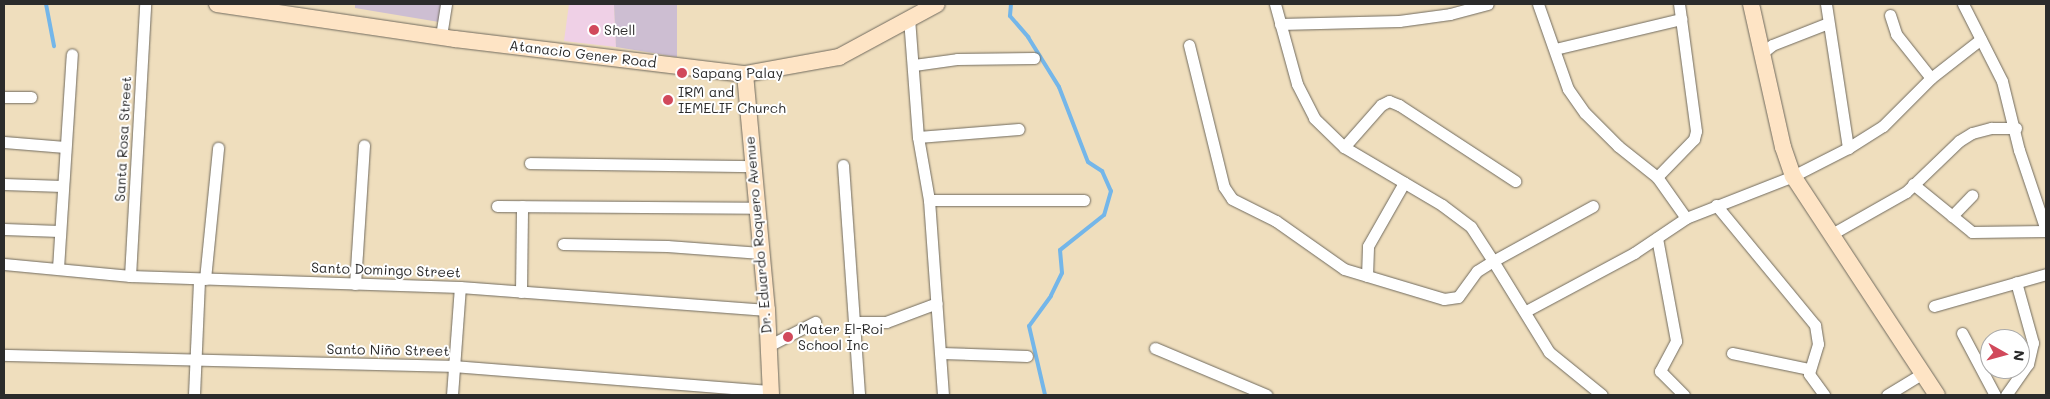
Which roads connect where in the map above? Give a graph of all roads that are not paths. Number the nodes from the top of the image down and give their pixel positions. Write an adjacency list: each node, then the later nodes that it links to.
1 (146, 4): 69 (street, Santa Rosa Street)
2 (217, 4): 17 (main road, Atanacio Gener Road)
3 (446, 4): 17 (street)
4 (936, 4): 13 (main road, Atanacio Gener Road)
5 (1275, 4): 16 (street)
6 (1488, 4): 16 (street)
7 (1538, 4): 20 (street)
8 (1680, 4): 14 (street)
9 (1751, 4): 22 (main road)
10 (1826, 4): 15 (street)
11 (1962, 4): 18 (street)
12 (1890, 15): 26 (street)
13 (909, 18): 24 (street); 25 (main road, Atanacio Gener Road)
14 (1681, 19): 20 (street); 42 (street)
15 (1828, 23): 22 (street); 37 (street)
16 (1280, 24): 35 (street)
17 (441, 36): 25 (main road, Atanacio Gener Road)
18 (1981, 39): 26 (street); 29 (street)
19 (1189, 45): 70 (street)
20 (1555, 49): 42 (street)
21 (72, 54): 34 (street)
22 (1761, 54): 41 (main road)
23 (1034, 58): 24 (street)
24 (914, 65): 31 (street)
25 (745, 74): 40 (main road, Dr. Eduardo Roquero Avenue)
26 (1931, 78): 37 (street)
27 (4, 97): 28 (street)
28 (31, 97)
29 (2016, 128): 46 (street); 59 (street)
30 (1018, 129): 31 (street)
31 (918, 138): 49 (street)
32 (4, 142): 34 (street)
33 (364, 145): 73 (street)
34 (65, 146): 47 (street)
35 (1344, 147): 43 (street); 44 (street)
36 (218, 148): 71 (street)
37 (1848, 148): 41 (street)
38 (530, 163): 40 (street)
39 (843, 165): 81 (street)
40 (752, 166): 55 (main road, Dr. Eduardo Roquero Avenue)
41 (1793, 176): 54 (street); 61 (main road)
42 (1657, 177): 57 (street)
43 (1515, 181)
44 (1404, 183): 65 (street); 70 (street)
45 (4, 184): 47 (street)
46 (1913, 184): 56 (street); 61 (street)
47 (62, 186): 60 (street)
48 (1972, 195): 56 (street)
49 (929, 200): 50 (street); 76 (street)
50 (1084, 200)
51 (497, 206): 52 (street)
52 (522, 206): 55 (street); 75 (street)
53 (1593, 206): 65 (street)
54 (1716, 206): 57 (street); 91 (street)
55 (755, 208): 64 (main road, Dr. Eduardo Roquero Avenue)
56 (1952, 216): 59 (street)
57 (1686, 218): 62 (street)
58 (4, 228): 60 (street)
59 (2046, 230)
60 (59, 231): 67 (street)
61 (1830, 235): 92 (main road)
62 (1657, 238): 79 (street); 100 (street)
63 (563, 244): 64 (street)
64 (761, 253): 78 (main road, Dr. Eduardo Roquero Avenue)
65 (1493, 261): 70 (street); 79 (street)
66 (4, 264): 67 (street, Santo Domingo Street)
67 (58, 268): 69 (street, Santo Domingo Street)
68 (2046, 274): 72 (street)
69 (130, 276): 71 (street, Santo Domingo Street)
70 (1366, 276)
71 (202, 279): 73 (street, Santo Domingo Street); 89 (street)
72 (2016, 282): 77 (street); 105 (street)
73 (355, 284): 74 (street, Santo Domingo Street)
74 (460, 287): 75 (street, Santo Domingo Street); 90 (street)
75 (521, 292): 78 (street, Santo Domingo Street)
76 (937, 303): 81 (street); 85 (street)
77 (1934, 306)
78 (766, 310): 83 (main road, Dr. Eduardo Roquero Avenue)
79 (1526, 311): 99 (street)
80 (815, 322): 83 (street)
81 (854, 322): 96 (street)
82 (1962, 333): 104 (street)
83 (768, 346): 93 (main road, Dr. Eduardo Roquero Avenue)
84 (1156, 348): 98 (street)
85 (940, 352): 88 (street); 97 (street)
86 (1732, 353): 91 (street)
87 (4, 355): 89 (street, Santo Niño Street)
88 (1026, 356)
89 (195, 360): 90 (street, Santo Niño Street); 94 (street)
90 (452, 366): 93 (street, Santo Niño Street); 95 (street)
91 (1810, 368): 101 (street)
92 (1923, 373): 102 (street); 103 (main road)
93 (771, 393)
94 (194, 395)
95 (452, 395)
96 (859, 395)
97 (943, 395)
98 (1267, 395)
99 (1602, 395)
100 (1684, 395)
101 (1824, 395)
102 (1887, 395)
103 (1937, 395)
104 (1995, 395)
105 (2006, 395)

